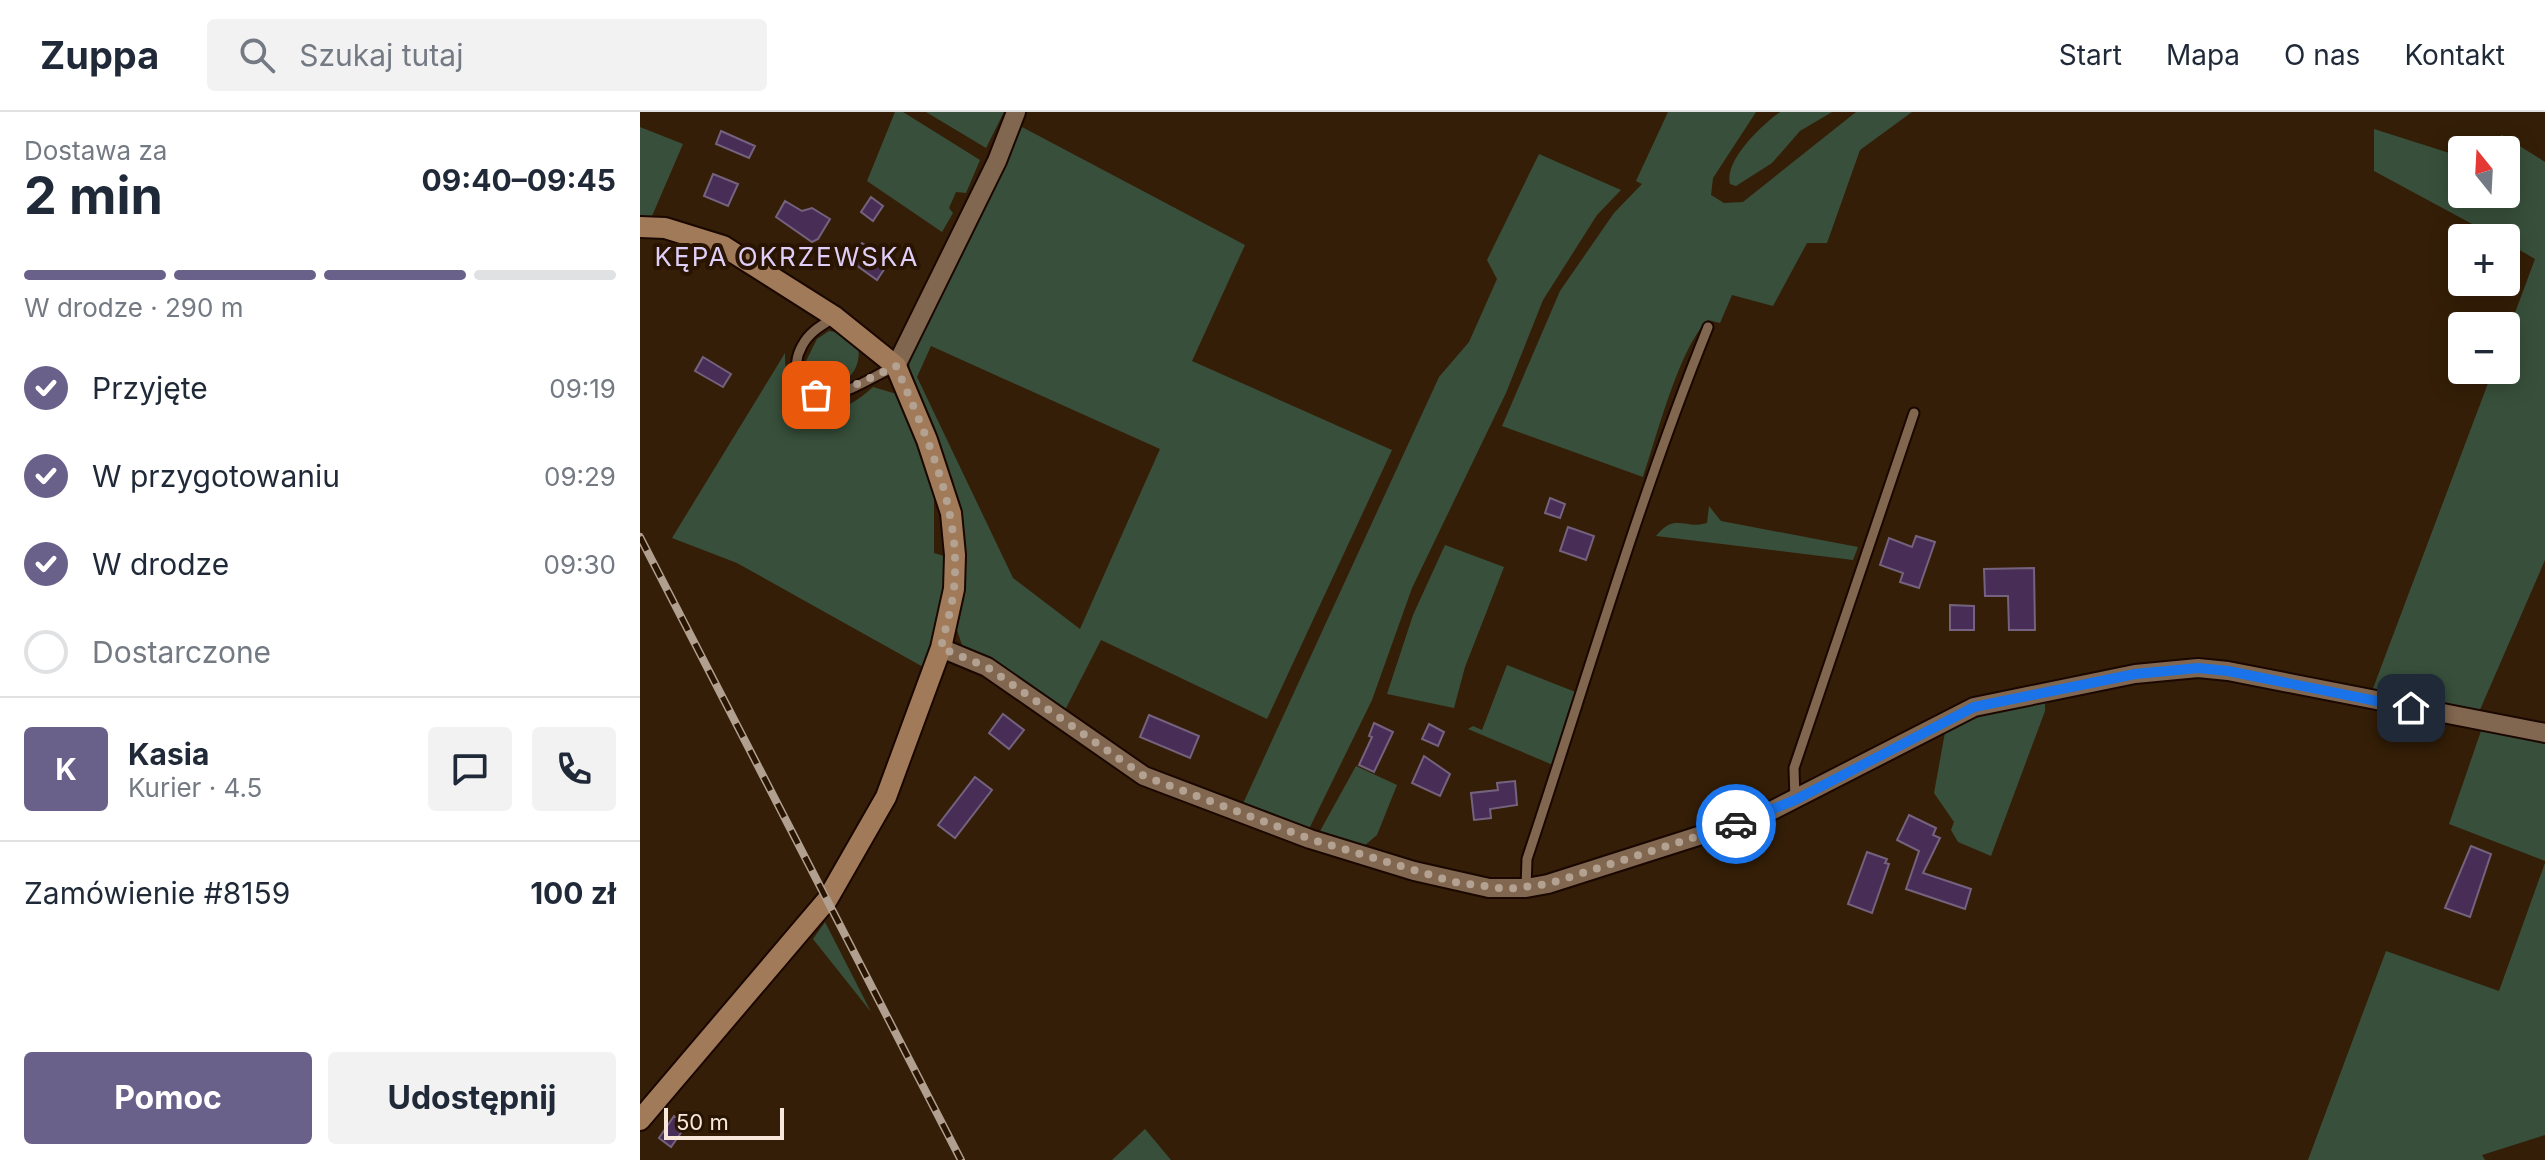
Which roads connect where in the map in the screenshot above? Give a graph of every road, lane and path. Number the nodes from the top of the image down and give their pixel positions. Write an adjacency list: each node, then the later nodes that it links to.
1 (1016, 112): 5 (street)
2 (640, 227): 3 (street)
3 (835, 317): 5 (street); 5 (lane)
4 (1708, 327): 10 (lane)
5 (896, 366): 7 (street)
6 (1914, 413): 9 (lane)
7 (941, 648): 10 (street); 11 (street)
8 (2545, 733): 9 (street)
9 (1795, 800): 10 (street)
10 (1526, 888)
11 (640, 1120)

